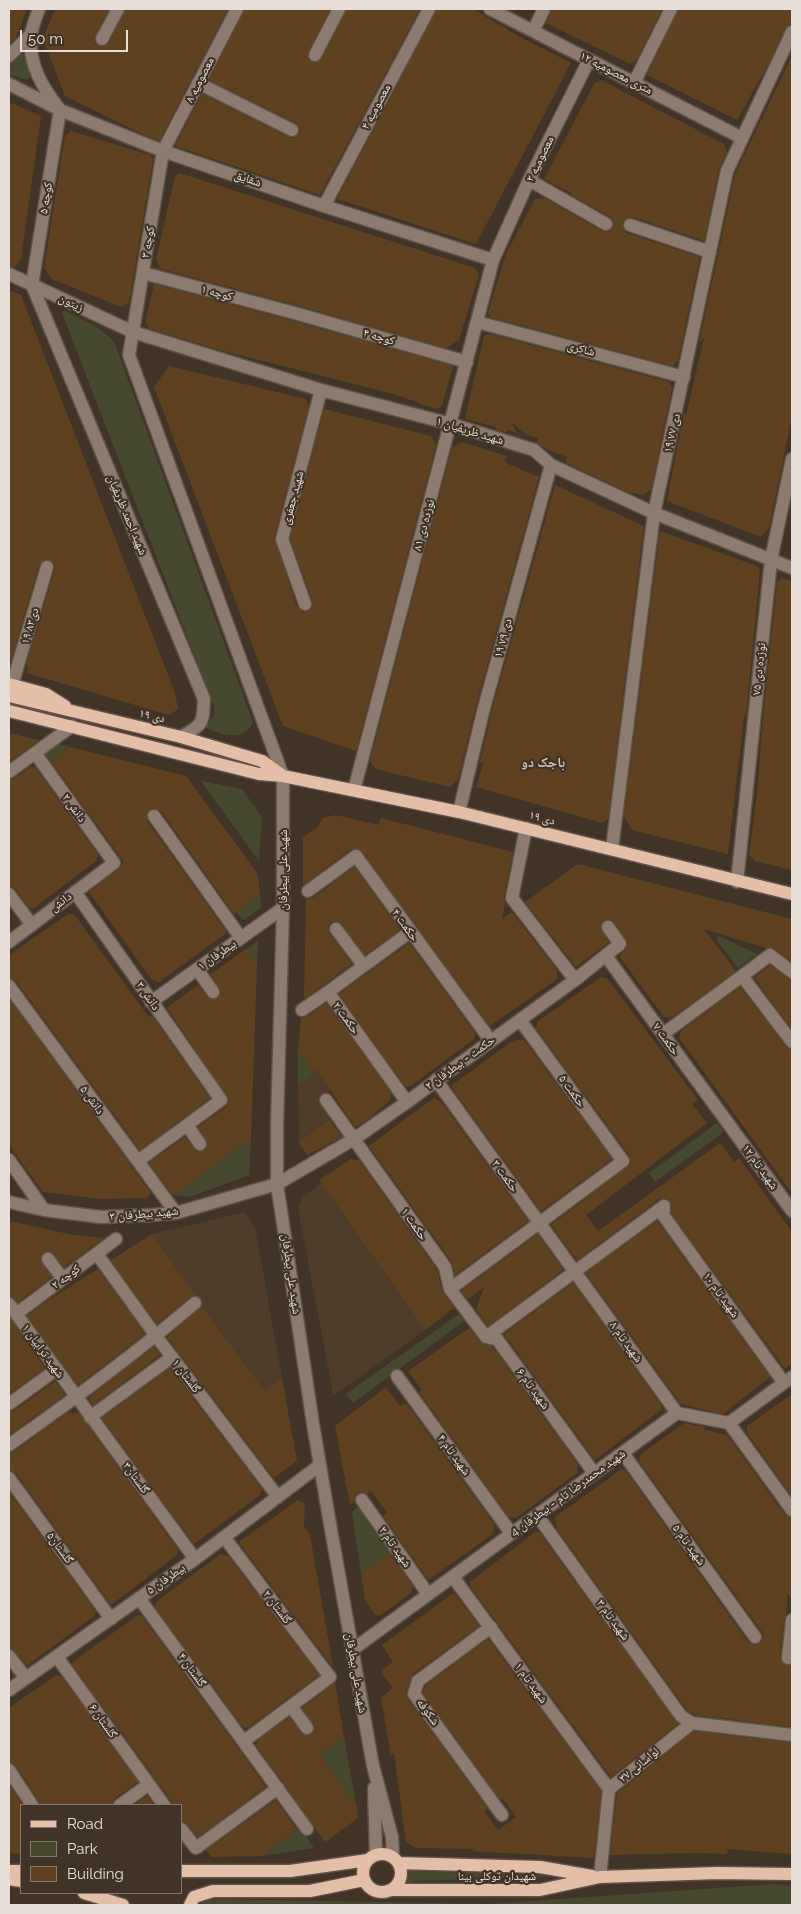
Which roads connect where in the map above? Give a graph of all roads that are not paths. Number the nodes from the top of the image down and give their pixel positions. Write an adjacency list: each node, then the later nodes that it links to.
1 (39, 9): 11 (street)
2 (118, 9): 12 (street)
3 (236, 9): 16 (street, معصومیه ۸)
4 (339, 9): 13 (street)
5 (429, 9): 24 (street, معصومیه ۴)
6 (490, 9): 9 (street, ۱۲ متری معصومیه)
7 (544, 9): 9 (street)
8 (671, 9): 17 (street)
9 (533, 31): 15 (street, ۱۲ متری معصومیه)
10 (792, 32): 21 (street, ۱۹ دی ۷۷)
11 (31, 34): 14 (street); 19 (street)
12 (102, 39)
13 (315, 55)
14 (9, 56)
15 (589, 60): 17 (street, ۱۲ متری معصومیه); 23 (street, معصومیه ۲)
16 (198, 83): 20 (street); 22 (street, معصومیه ۸)
17 (634, 83): 21 (street, ۱۲ متری معصومیه)
18 (9, 84): 19 (street, شقایق)
19 (60, 110): 22 (street, شقایق); 31 (street, کوچه ۵)
20 (292, 130)
21 (742, 138): 27 (street, ۱۹ دی ۷۷)
22 (164, 151): 24 (street, شقایق); 30 (street, کوچه ۳)
23 (529, 180): 25 (street); 28 (street, معصومیه ۲)
24 (324, 206): 28 (street, شقایق)
25 (606, 224)
26 (630, 225): 27 (street)
27 (710, 252): 36 (street, ۱۹ دی ۷۷)
28 (493, 260): 33 (street, نوزده دی ۸۱)
29 (9, 274): 31 (street, زيتون)
30 (143, 274): 32 (street, کوچه ۱); 34 (street, کوچه ۳)
31 (32, 285): 34 (street, زيتون); 51 (street, شهید احمد ظریفیان)
32 (291, 312): 35 (street, کوچه ۴)
33 (477, 322): 35 (street, نوزده دی ۸۱); 36 (street, شاکری)
34 (133, 332): 37 (street, شهید ظریفیان ۱); 54 (street)
35 (466, 362): 38 (street, نوزده دی ۸۱)
36 (684, 377): 41 (street, ۱۹ دی ۷۷)
37 (322, 390): 38 (street, شهید ظریفیان ۱); 45 (street, شهید جعفری)
38 (451, 424): 40 (street, شهید ظریفیان ۱); 55 (street, نوزده دی ۸۱)
39 (792, 459): 42 (street, نوزده دی ۷۵)
40 (551, 465): 41 (street, شهید ظریفیان ۱); 56 (street, ۱۹ دی ۷۹)
41 (654, 513): 42 (street, شهید ظریفیان ۱); 59 (street, ۱۹ دی ۷۷)
42 (771, 560): 44 (street, شهید ظریفیان ۱); 61 (street, نوزده دی ۷۵)
43 (47, 567): 46 (street, ۱۹ دی۸۳)
44 (792, 568)
45 (305, 604)
46 (10, 688): 51 (main road, ۱۹ دی)
47 (9, 711): 48 (main road, ۱۹ دی)
48 (25, 715): 49 (main road); 50 (main road, ۱۹ دی)
49 (9, 719)
50 (72, 726): 52 (street); 54 (main road, ۱۹ دی)
51 (181, 737): 54 (main road, ۱۹ دی)
52 (35, 753): 53 (street); 60 (street, ۲ دانش)
53 (9, 772)
54 (283, 776): 55 (main road, ۱۹ دی); 66 (street, شهید علی بیطرفان)
55 (354, 790): 56 (main road, ۱۹ دی)
56 (459, 812): 58 (main road, ۱۹ دی)
57 (154, 816): 71 (street)
58 (526, 828): 59 (main road, ۱۹ دی); 78 (street)
59 (612, 849): 61 (main road, ۱۹ دی)
60 (114, 863): 63 (street, دانش)
61 (737, 882): 65 (main road, ۱۹ دی)
62 (308, 891): 70 (street, حکمت ۴)
63 (74, 892): 67 (street, دانش); 82 (street, دانش ۳)
64 (9, 894): 67 (street)
65 (792, 894)
66 (283, 908): 71 (street, بیطرفان ۱); 97 (street, شهید علی بیطرفان)
67 (32, 925): 72 (street, دانش)
68 (608, 928): 73 (street, حکمت - بیطرفان ۲)
69 (336, 929): 74 (street)
70 (410, 932): 74 (street, حکمت ۲); 86 (street, حکمت ۴)
71 (241, 938): 75 (street, بیطرفان ۱)
72 (9, 942)
73 (606, 956): 78 (street, حکمت - بیطرفان ۲); 85 (street, حکمت ۷)
74 (363, 965): 81 (street, حکمت ۲)
75 (197, 969): 80 (street); 82 (street, بیطرفان ۱)
76 (792, 972): 77 (street)
77 (742, 976): 85 (street); 87 (street)
78 (575, 980): 84 (street, حکمت - بیطرفان ۲)
79 (9, 986): 96 (street, دانش ۵)
80 (214, 992)
81 (328, 992): 83 (street); 90 (street, حکمت ۲)
82 (151, 1002): 92 (street, دانش ۳)
83 (302, 1010)
84 (520, 1020): 86 (street, حکمت - بیطرفان ۲); 102 (street, حکمت ۵)
85 (663, 1034): 91 (street, حکمت ۷)
86 (491, 1041): 88 (street, حکمت - بیطرفان ۲)
87 (792, 1042)
88 (436, 1080): 90 (street, حکمت - بیطرفان ۲); 102 (street, حکمت ۳)
89 (326, 1100): 93 (street, حکمت ۱)
90 (407, 1102): 93 (street, حکمت - بیطرفان ۲)
91 (727, 1122): 100 (street, شهید تام ۱۲)
92 (187, 1125): 94 (street); 96 (street)
93 (354, 1139): 97 (street, حکمت - بیطرفان ۲); 108 (street, حکمت ۱)
94 (200, 1144)
95 (9, 1160): 99 (street)
96 (138, 1161): 101 (street, دانش ۵)
97 (277, 1184): 101 (street, شهید بیطرفان ۳); 125 (street, شهید علی بیطرفان)
98 (9, 1202): 99 (street, شهید بیطرفان ۳)
99 (44, 1210): 101 (street, شهید بیطرفان ۳)
100 (792, 1212)
101 (176, 1213)
102 (539, 1223): 106 (street, حکمت ۳); 108 (street)
103 (116, 1239): 104 (street, کوچه ۲)
104 (97, 1254): 107 (street, کوچه ۲); 112 (street, گلستان ۱)
105 (48, 1259): 107 (street)
106 (576, 1271): 113 (street); 117 (street, شهید تام ۱۰); 120 (street, شهید تام ۸)
107 (63, 1279): 110 (street, کوچه ۲)
108 (450, 1288): 111 (street, حکمت ۱)
109 (195, 1303): 112 (street)
110 (12, 1309): 115 (street, شهید ترابیان ۱)
111 (467, 1313): 113 (street, شهید تام ۶)
112 (156, 1336): 114 (street, گلستان ۱); 118 (street)
113 (486, 1337): 126 (street, شهید تام ۶)
114 (172, 1356): 121 (street); 128 (street, گلستان ۱)
115 (57, 1370): 118 (street, شهید ترابیان ۱); 119 (street)
116 (397, 1376): 132 (street, شهید تام ۴)
117 (788, 1380): 122 (street)
118 (76, 1398): 121 (street, گلستان۳); 123 (street)
119 (9, 1404)
120 (677, 1413): 122 (street); 124 (street, شهید محمدرضا تام - بیطرفان 4)
121 (90, 1417): 134 (street, گلستان۳)
122 (729, 1423): 130 (street)
123 (9, 1445)
124 (623, 1453): 126 (street, شهید محمدرضا تام - بیطرفان 4); 141 (street, شهید تام ۵)
125 (320, 1465): 128 (street, بیطرفان ۵); 142 (street, شهید علی بیطرفان)
126 (594, 1473): 131 (street, شهید محمدرضا تام - بیطرفان 4)
127 (9, 1478): 138 (street, گلستان۵)
128 (278, 1497): 133 (street, بیطرفان ۵)
129 (362, 1500): 136 (street, شهید تام ۲)
130 (792, 1510)
131 (537, 1515): 132 (street, شهید محمدرضا تام - بیطرفان 4); 149 (street, شهید تام ۳)
132 (512, 1533): 135 (street, شهید محمدرضا تام - بیطرفان 4)
133 (224, 1537): 134 (street, بیطرفان ۵); 148 (street, گلستان ۲)
134 (195, 1559): 137 (street, بیطرفان ۵)
135 (453, 1577): 136 (street, شهید محمدرضا تام - بیطرفان 4); 140 (street, شهید تام ۱)
136 (428, 1594): 142 (street, شهید محمدرضا تام - بیطرفان 4)
137 (139, 1598): 138 (street, بیطرفان ۵); 152 (street, گلستان ۴)
138 (111, 1618): 144 (street, بیطرفان ۵)
139 (792, 1620): 145 (street)
140 (491, 1627): 157 (street, شهید تام ۱); 161 (street, شکوفه)
141 (755, 1637)
142 (352, 1650): 153 (street, شهید علی بیطرفان)
143 (9, 1656): 146 (street)
144 (57, 1657): 146 (street, بیطرفان ۵); 155 (street, گلستان ۶)
145 (788, 1658)
146 (26, 1678): 147 (street, بیطرفان ۵)
147 (9, 1690)
148 (291, 1706): 150 (street); 152 (street)
149 (692, 1723): 151 (street); 157 (street, لواسانی ۳۷)
150 (307, 1728)
151 (792, 1735)
152 (244, 1741): 156 (street, گلستان ۴)
153 (373, 1766): 164 (street, شهید علی بیطرفان); 165 (street, شهید علی بیطرفان)
154 (9, 1770): 158 (street)
155 (148, 1785): 159 (street); 160 (street, گلستان ۶)
156 (278, 1788): 162 (street, گلستان ۴); 163 (street)
157 (609, 1789): 168 (street, لواسانی ۳۷)
158 (31, 1803)
159 (121, 1804)
160 (163, 1804)
161 (502, 1815)
162 (307, 1829)
163 (182, 1830)
164 (372, 1858): 165 (main road); 166 (main road); 169 (main road)
165 (395, 1860): 168 (main road, شهیدان توکلی بینا); 170 (main road)
166 (182, 1871)
167 (792, 1874): 168 (main road, شهیدان توکلی بینا)
168 (600, 1877): 170 (main road, شهیدان توکلی بینا)
169 (364, 1880): 170 (main road); 173 (main road)
170 (392, 1890)
171 (87, 1894): 172 (main road)
172 (123, 1905)
173 (190, 1905)

